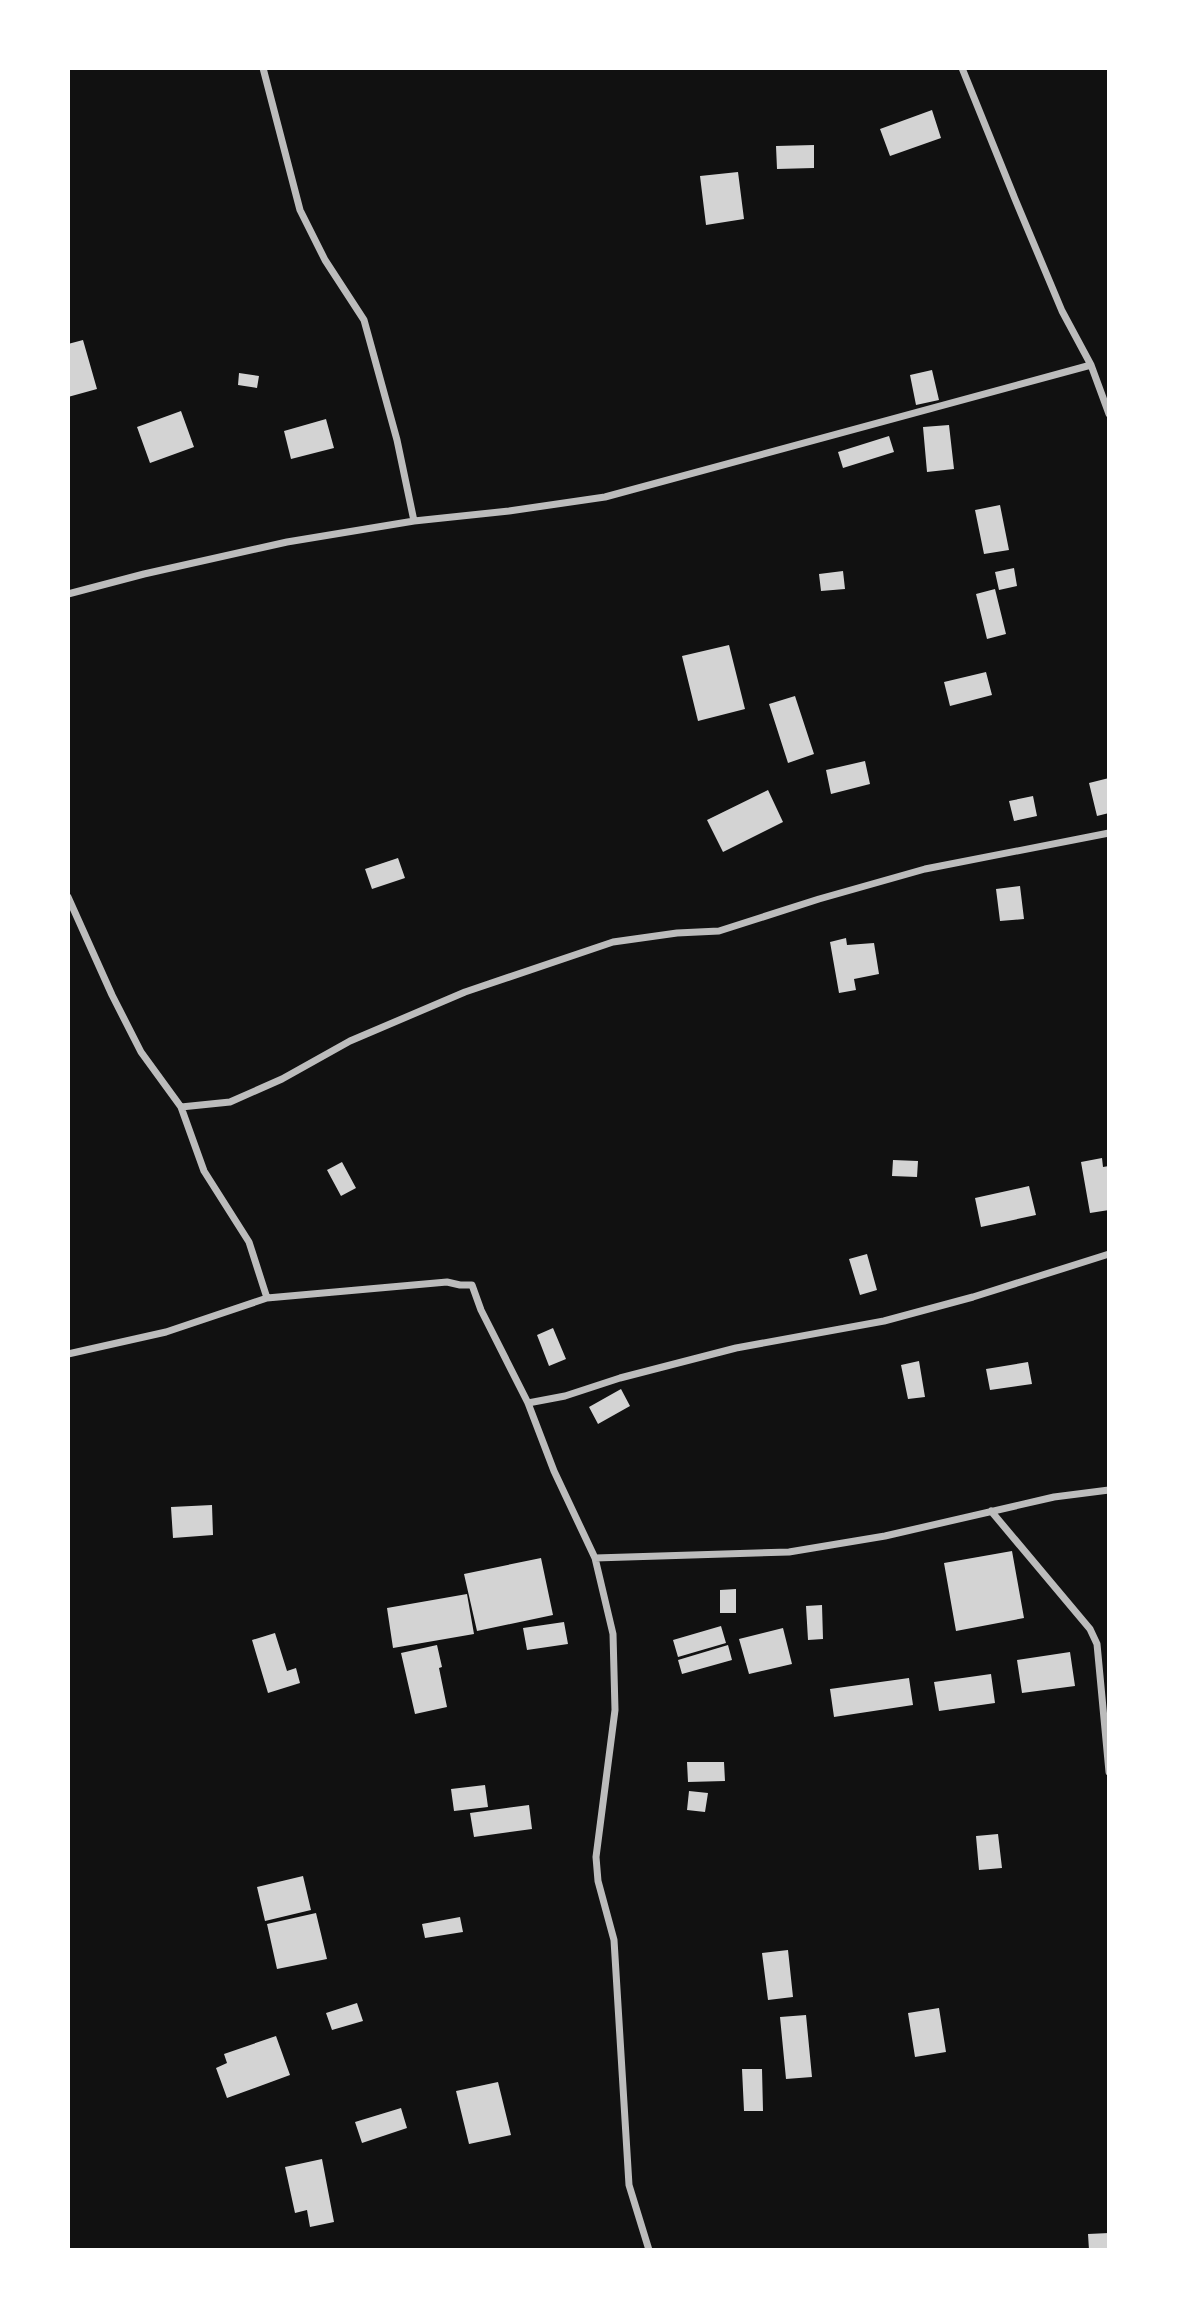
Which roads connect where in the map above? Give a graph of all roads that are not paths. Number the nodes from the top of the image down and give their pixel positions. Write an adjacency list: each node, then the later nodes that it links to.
1 (263, 68): 5 (street)
2 (962, 68): 3 (street)
3 (1091, 365): 4 (street); 5 (street)
4 (1109, 414)
5 (414, 522): 6 (street)
6 (68, 594)
7 (1109, 833): 9 (street)
8 (68, 897): 9 (street)
9 (181, 1107): 11 (street)
10 (1109, 1254): 13 (street)
11 (267, 1297): 12 (street); 13 (street)
12 (68, 1354)
13 (528, 1403): 16 (street)
14 (1109, 1490): 15 (street)
15 (991, 1511): 16 (street); 17 (street)
16 (595, 1558): 18 (street)
17 (1109, 1772)
18 (649, 2250)

